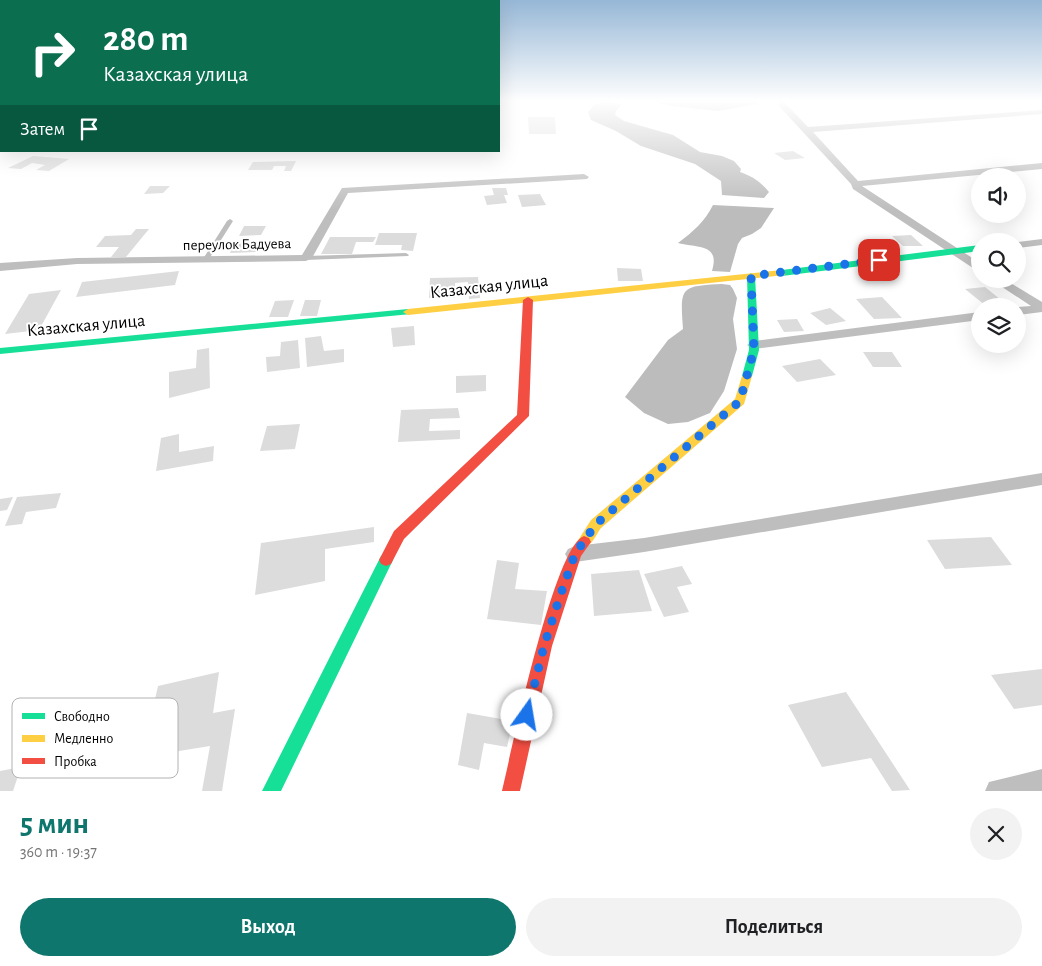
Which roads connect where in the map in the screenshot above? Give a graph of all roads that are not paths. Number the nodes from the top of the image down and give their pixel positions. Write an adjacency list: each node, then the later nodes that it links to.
1 (814, 137): 4 (street)
2 (1042, 166): 4 (street)
3 (584, 177): 11 (street, переулок Бадуева)
4 (856, 184): 9 (street)
5 (230, 220): 12 (lane)
6 (1042, 242): 7 (street)
7 (1026, 244)
8 (971, 249): 9 (street, Казахская улица)
9 (952, 251): 13 (street); 15 (street, Казахская улица)
10 (406, 254): 11 (lane)
11 (306, 258): 12 (street, переулок Бадуева)
12 (206, 260): 14 (street, переулок Бадуева)
13 (971, 263)
14 (0, 267)
15 (751, 276): 17 (street, Казахская улица); 21 (street)
16 (1010, 288): 18 (street)
17 (528, 300): 22 (street, Казахская улица); 26 (street)
18 (1042, 308): 19 (street)
19 (1026, 311)
20 (971, 317): 21 (street)
21 (754, 345): 24 (street)
22 (1, 353)
23 (1042, 479): 24 (street)
24 (575, 554): 27 (street)
25 (1042, 780): 28 (street)
26 (271, 791)
27 (511, 791)
28 (998, 791)

